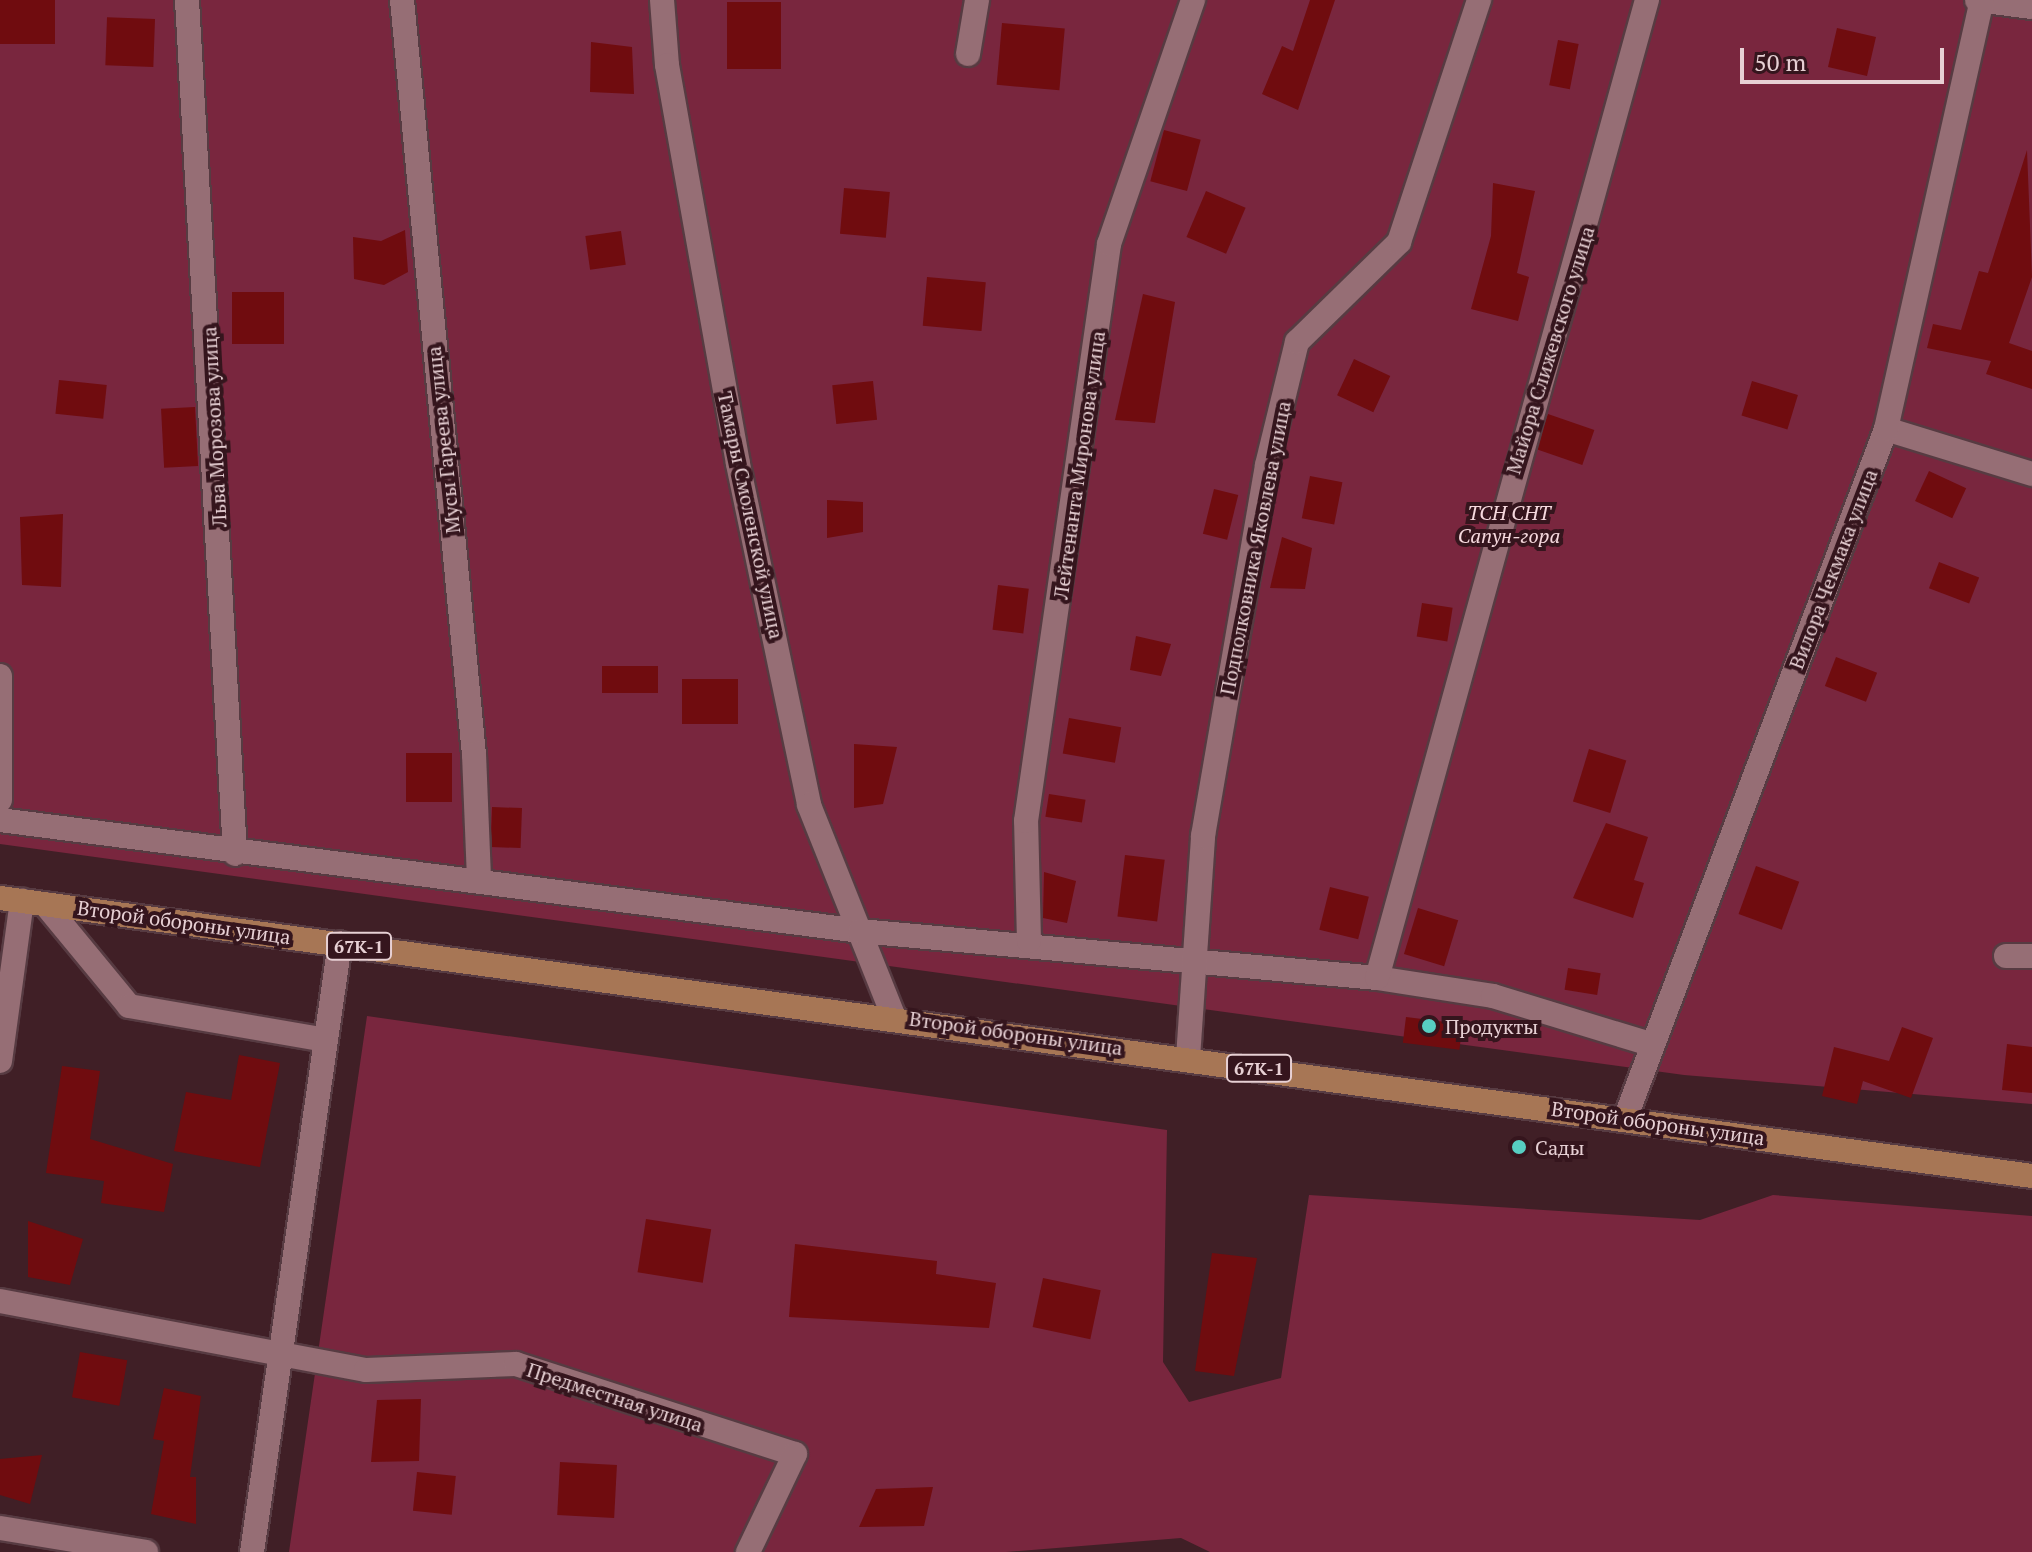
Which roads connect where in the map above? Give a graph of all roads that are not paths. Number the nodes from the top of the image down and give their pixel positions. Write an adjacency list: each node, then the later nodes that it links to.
1 (187, 0): 16 (street, Льва Морозова улица)
2 (402, 0): 17 (street, Мусы Гареева улица)
3 (662, 0): 19 (street, Тамары Смоленской улица)
4 (977, 0): 10 (street)
5 (1193, 0): 20 (street, Лейтенанта Миронова улица)
6 (1479, 0): 24 (street, Подполковника Яковлева улица)
7 (1647, 0): 25 (street, Майора Слижевского улица)
8 (1980, 0): 9 (street); 11 (street, Вилора Чекмака улица)
9 (2032, 7)
10 (968, 54)
11 (1886, 429): 12 (street); 28 (street, Вилора Чекмака улица)
12 (2032, 474)
13 (0, 676): 14 (street)
14 (0, 800)
15 (0, 820): 16 (street)
16 (235, 854): 17 (street)
17 (479, 881): 19 (street)
18 (22, 901): 21 (main road, Второй обороны улица / 67К-1); 27 (street); 30 (street)
19 (860, 931): 20 (street); 26 (street, Тамары Смоленской улица)
20 (1029, 941): 24 (street)
21 (340, 943): 26 (main road, Второй обороны улица / 67К-1); 27 (street)
22 (2006, 956): 23 (street)
23 (2032, 956)
24 (1195, 960): 25 (street); 29 (street, Подполковника Яковлева улица)
25 (1377, 978): 28 (street)
26 (893, 1015): 29 (main road, Второй обороны улица / 67К-1)
27 (325, 1040): 34 (street)
28 (1653, 1045): 31 (street, Вилора Чекмака улица)
29 (1188, 1058): 31 (main road, Второй обороны улица / 67К-1)
30 (0, 1061)
31 (1625, 1119): 32 (main road, Второй обороны улица / 67К-1)
32 (2032, 1176)
33 (0, 1301): 34 (street)
34 (277, 1348): 37 (street); 38 (street, Предместная улица)
35 (0, 1528): 36 (street)
36 (146, 1552)
37 (252, 1552)
38 (748, 1552)

